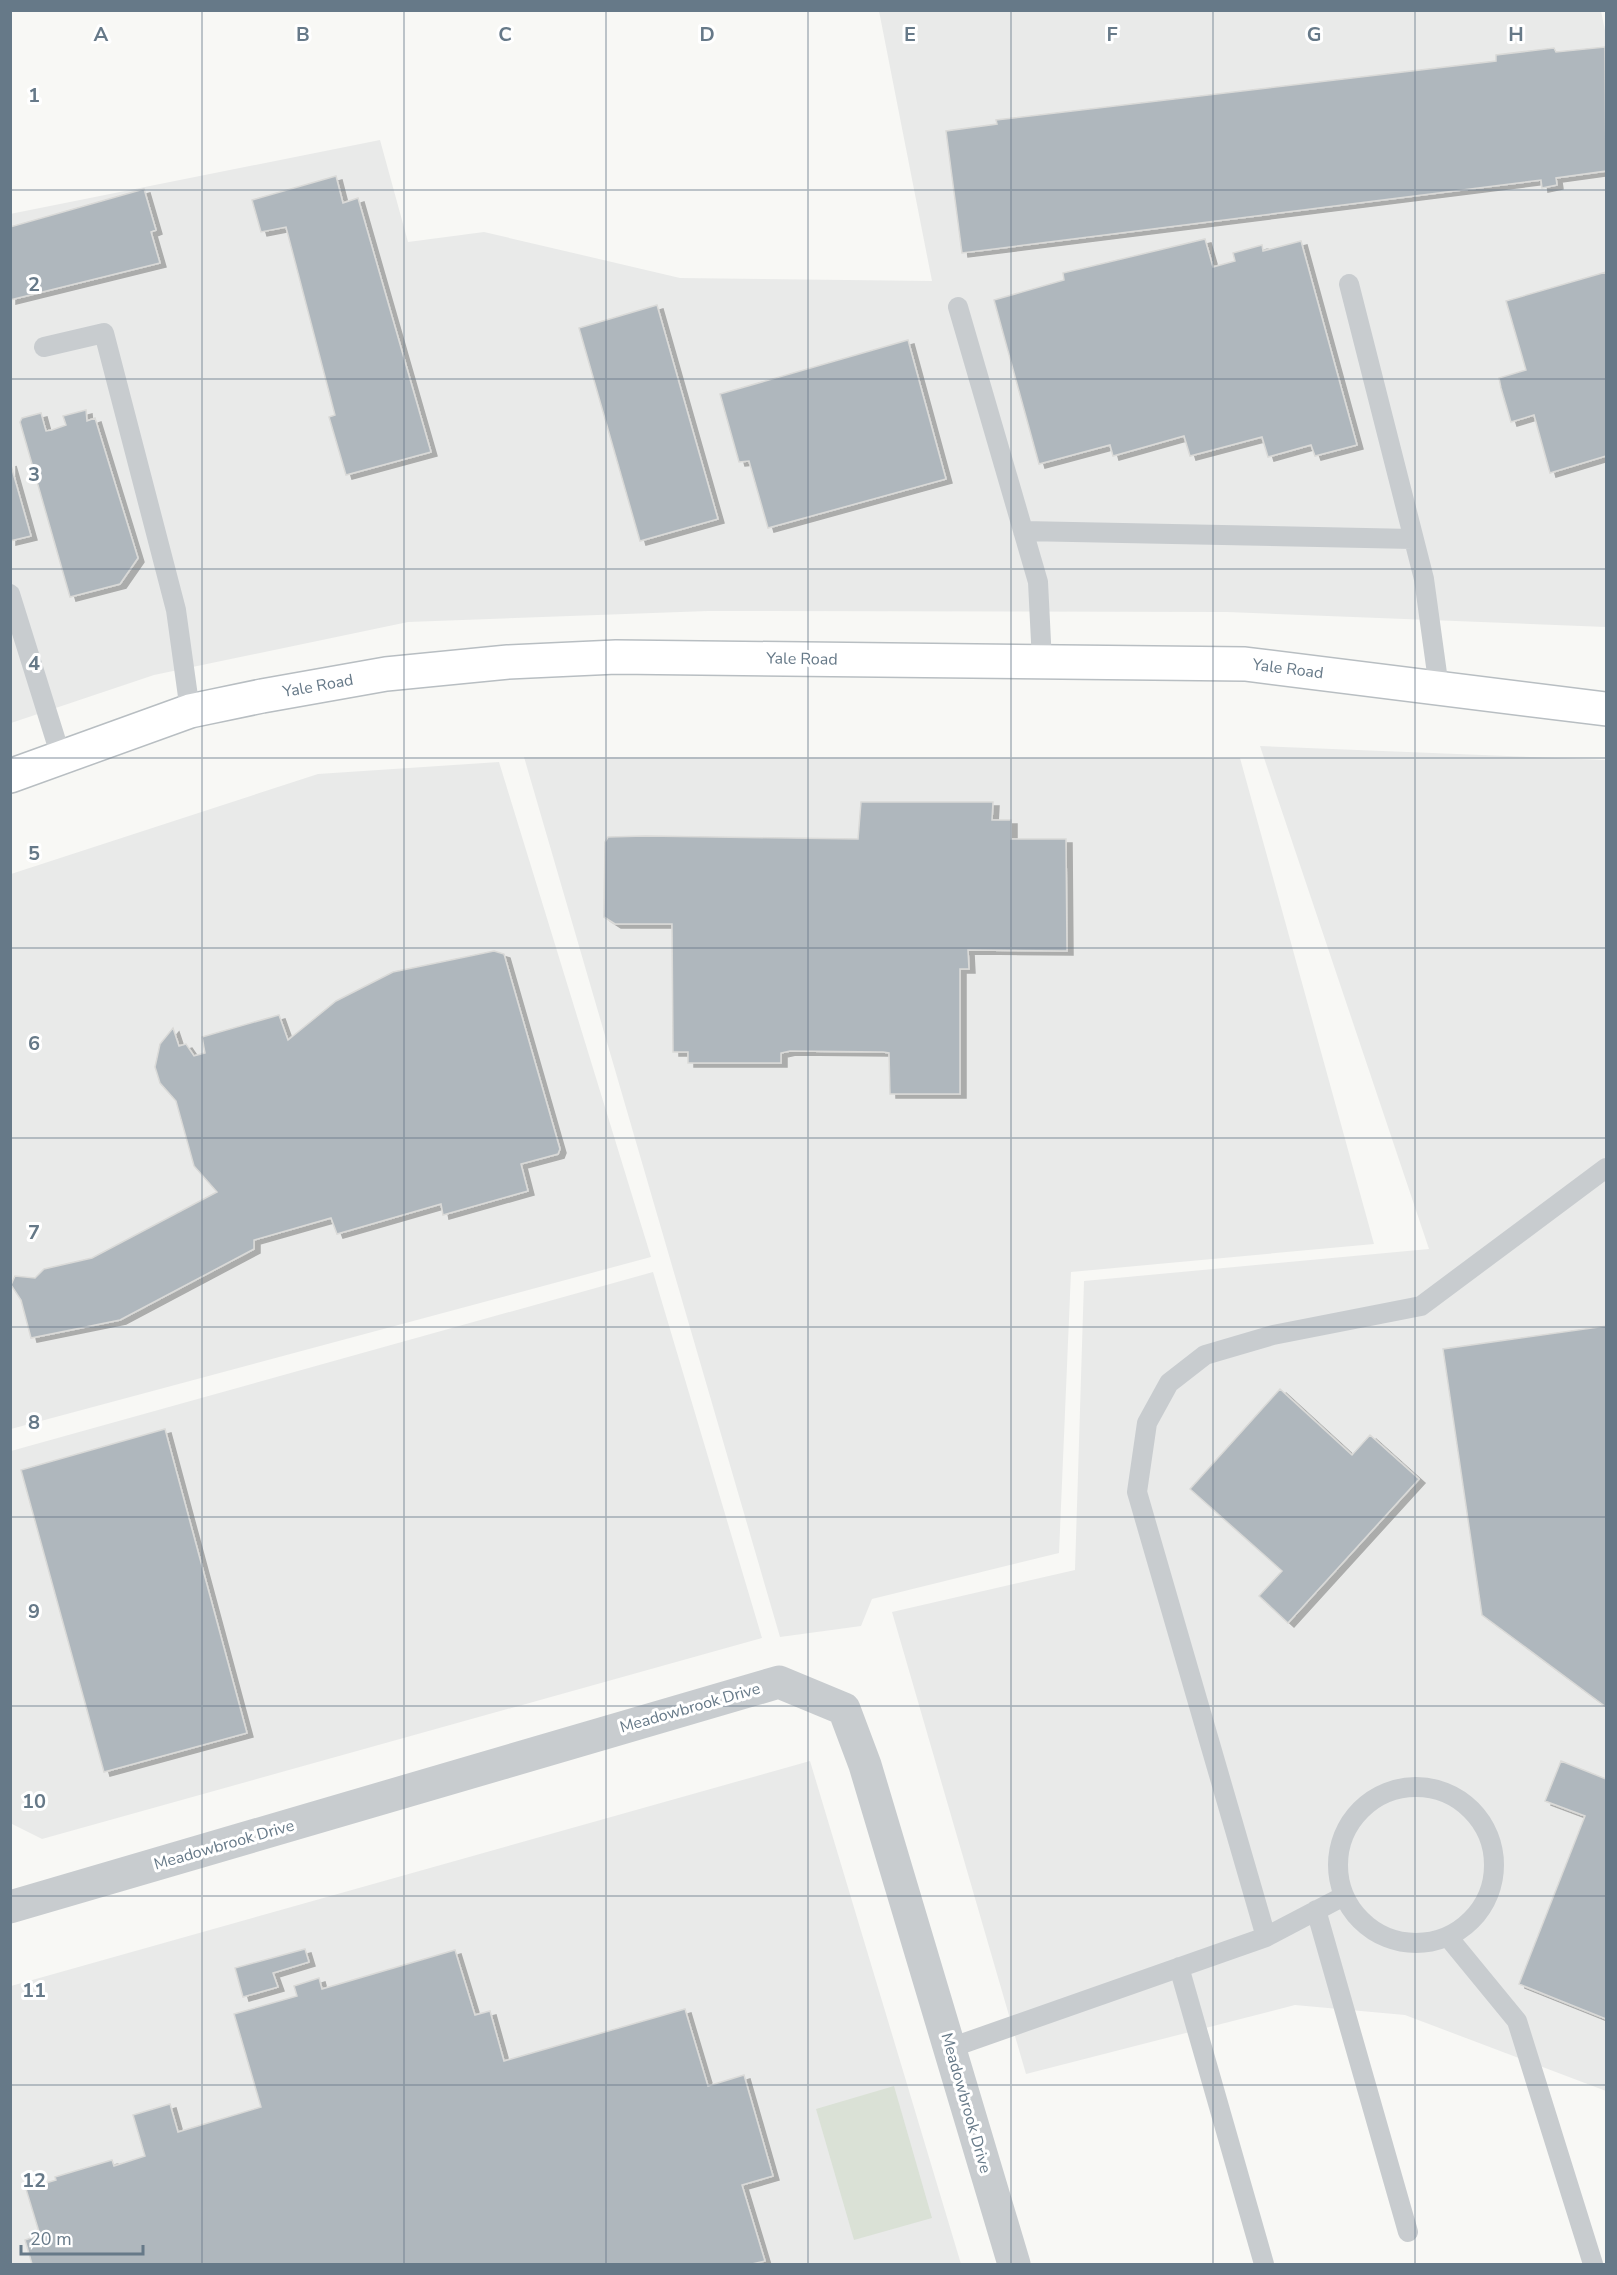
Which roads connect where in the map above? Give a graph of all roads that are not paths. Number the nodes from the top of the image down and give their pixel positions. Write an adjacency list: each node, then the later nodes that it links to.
1 (1349, 284): 5 (lane)
2 (958, 307): 4 (lane)
3 (44, 347): 10 (lane)
4 (1023, 531): 5 (lane); 7 (lane)
5 (1413, 539): 8 (lane)
6 (10, 594): 11 (lane)
7 (1042, 662): 8 (main road, Yale Road); 10 (main road, Yale Road)
8 (1439, 688): 9 (main road, Yale Road)
9 (1606, 709)
10 (190, 711): 11 (main road, Yale Road)
11 (61, 757): 12 (main road, Yale Road)
12 (10, 776)
13 (1606, 1168): 17 (lane)
14 (1344, 1896): 16 (lane); 18 (lane); 18 (lane)
15 (10, 1907): 20 (street, Meadowbrook Drive)
16 (1316, 1910): 17 (lane); 21 (lane)
17 (1266, 1936): 19 (lane)
18 (1448, 1936): 24 (lane)
19 (1179, 1967): 20 (lane); 23 (lane)
20 (950, 2048): 22 (street, Meadowbrook Drive)
21 (1408, 2232)
22 (1014, 2265)
23 (1264, 2265)
24 (1593, 2265)

